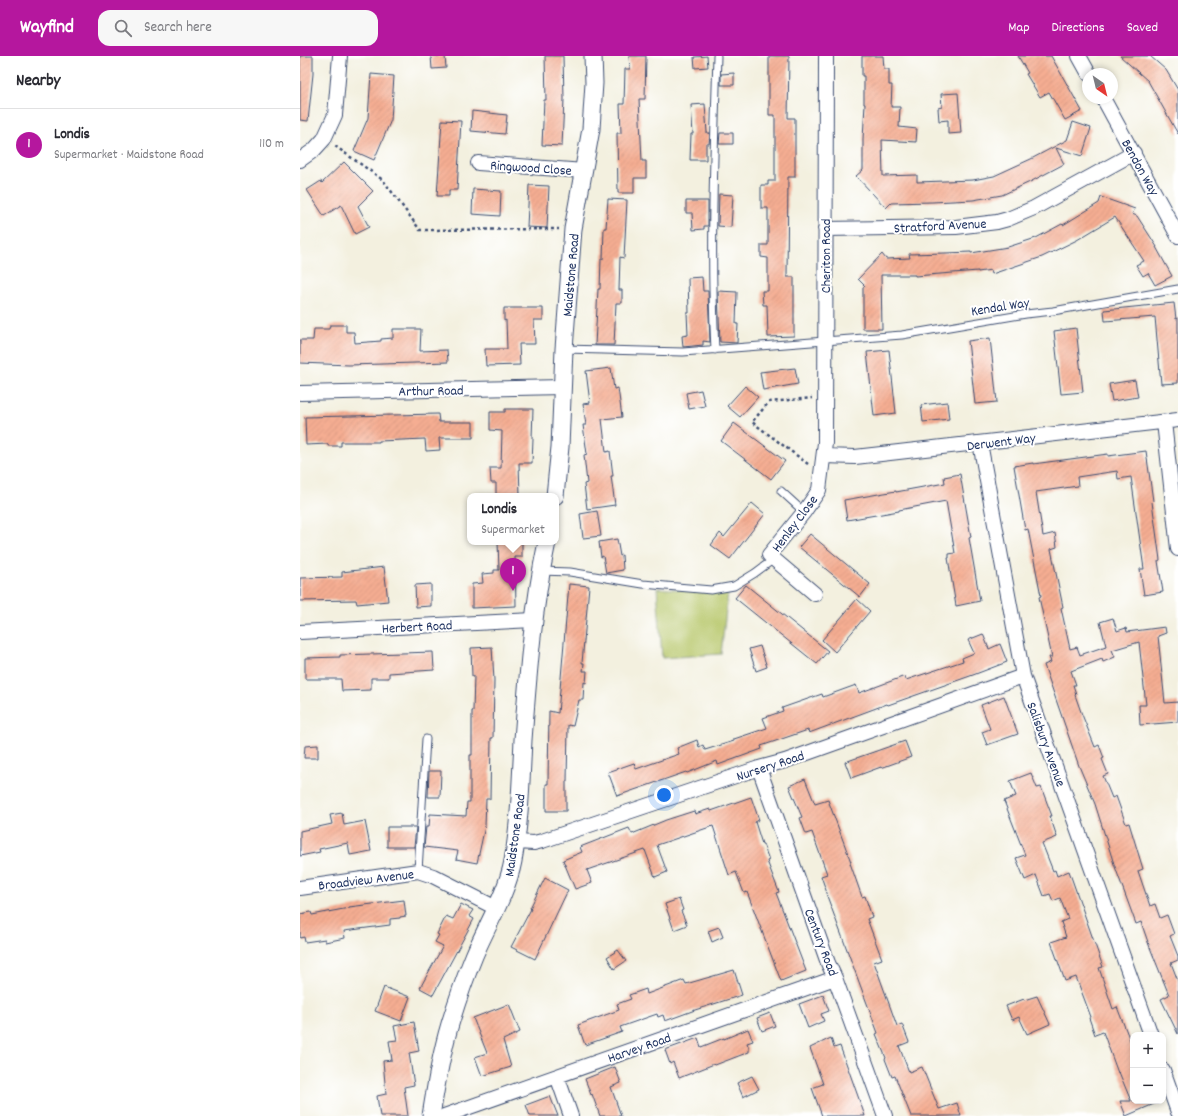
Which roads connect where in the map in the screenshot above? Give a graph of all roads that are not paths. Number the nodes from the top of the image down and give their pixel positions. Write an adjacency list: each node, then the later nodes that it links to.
1 (340, 56): 9 (street)
2 (594, 56): 11 (street, Maidstone Road)
3 (717, 56): 17 (lane)
4 (826, 56): 12 (street, Cheriton Road)
5 (1079, 56): 6 (street)
6 (1086, 68)
7 (1106, 104): 8 (street, Bendon Way)
8 (1134, 153): 12 (street, Stratford Avenue); 13 (street, Bendon Way)
9 (300, 160)
10 (478, 163): 11 (street, Ringwood Close)
11 (584, 171): 16 (street, Maidstone Road)
12 (825, 229): 15 (street, Cheriton Road)
13 (1178, 236)
14 (1178, 289): 15 (lane, Kendal Way)
15 (826, 340): 17 (lane, Kendal Way); 23 (street, Cheriton Road)
16 (564, 349): 17 (lane, Kendal Way); 18 (street, Maidstone Road)
17 (715, 350)
18 (563, 387): 19 (street, Arthur Road); 25 (street, Maidstone Road)
19 (300, 393)
20 (1178, 420): 21 (street, Derwent Way)
21 (1164, 422): 22 (street, Derwent Way); 28 (street)
22 (980, 443): 23 (street, Derwent Way); 34 (street, Salisbury Avenue)
23 (824, 456): 26 (street, Henley Close)
24 (780, 491): 26 (lane)
25 (555, 493)
26 (804, 512): 29 (street, Henley Close)
27 (546, 545): 30 (street, Maidstone Road)
28 (1178, 549)
29 (774, 559): 30 (lane); 31 (street, Henley Close)
30 (541, 571): 32 (street, Maidstone Road)
31 (815, 594)
32 (534, 620): 33 (street, Herbert Road); 37 (street, Maidstone Road)
33 (300, 632)
34 (1023, 676): 36 (street, Nursery Road); 42 (street, Salisbury Avenue)
35 (426, 739): 38 (lane)
36 (759, 768): 37 (street, Nursery Road); 41 (street, Century Road)
37 (516, 842): 40 (street, Maidstone Road)
38 (418, 872): 39 (street, Broadview Avenue); 40 (street, Broadview Avenue)
39 (300, 888)
40 (496, 908): 46 (street, Maidstone Road)
41 (835, 978): 43 (street, Harvey Road); 49 (street, Century Road)
42 (1149, 1032)
43 (557, 1076): 47 (street, Harvey Road); 48 (street)
44 (1166, 1078): 45 (street)
45 (1178, 1112)
46 (431, 1116)
47 (444, 1116)
48 (571, 1116)
49 (885, 1116)

